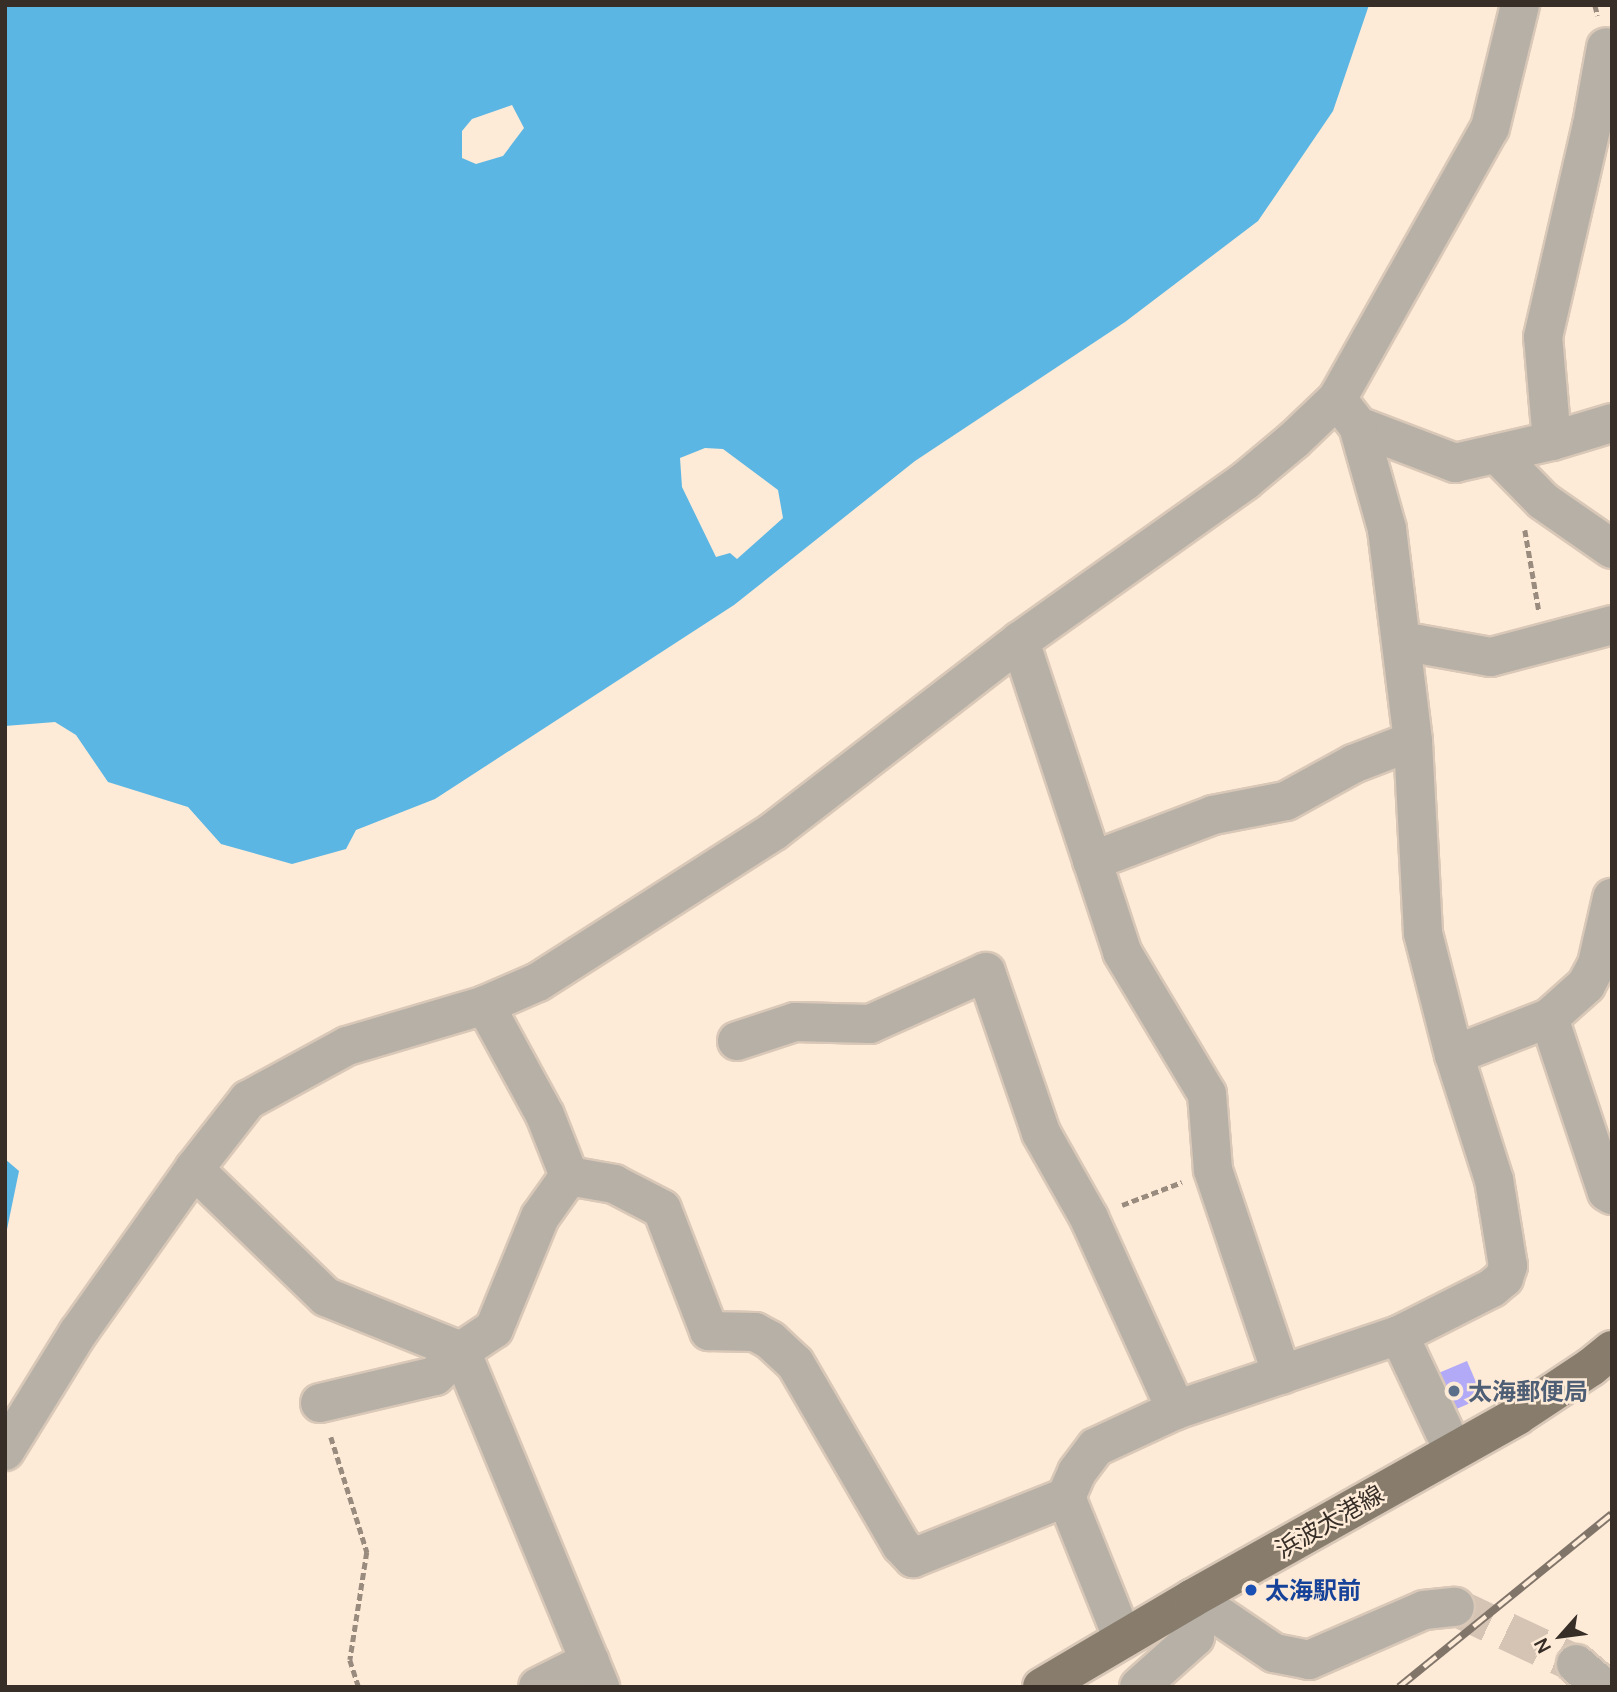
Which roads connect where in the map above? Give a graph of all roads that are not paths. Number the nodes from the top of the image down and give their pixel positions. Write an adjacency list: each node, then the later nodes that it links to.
1 (1520, 5): 4 (street)
2 (1606, 47): 3 (street)
3 (1602, 128): 6 (street)
4 (1347, 413): 7 (street); 10 (street); 11 (street)
5 (1612, 423): 6 (street)
6 (1552, 441): 7 (street)
7 (1498, 455): 8 (street)
8 (1612, 549)
9 (1612, 625): 11 (street)
10 (1020, 641): 13 (street); 15 (street)
11 (1401, 641): 12 (street)
12 (1413, 741): 13 (street); 18 (street)
13 (1092, 861): 25 (street)
14 (1612, 898): 16 (street)
15 (485, 1005): 19 (street); 20 (street)
16 (1549, 1018): 18 (street); 21 (street)
17 (737, 1041): 27 (street)
18 (1454, 1055): 22 (street)
19 (194, 1168): 24 (street); 29 (street)
20 (569, 1176): 24 (street); 30 (street)
21 (1612, 1195)
22 (1399, 1335): 25 (street); 28 (street)
23 (1612, 1350): 28 (main road, 浜波太港線)
24 (461, 1351): 26 (street); 34 (street)
25 (1282, 1375): 27 (street)
26 (320, 1404)
27 (1176, 1410): 30 (street)
28 (1453, 1450): 31 (main road, 浜波太港線)
29 (5, 1451)
30 (1066, 1497): 33 (street)
31 (1193, 1598): 32 (street); 33 (main road, 浜波太港線); 37 (street)
32 (1455, 1607)
33 (1123, 1639): 36 (main road, 浜波太港線)
34 (595, 1674): 35 (street)
35 (538, 1687)
36 (1042, 1687)
37 (1139, 1687)

